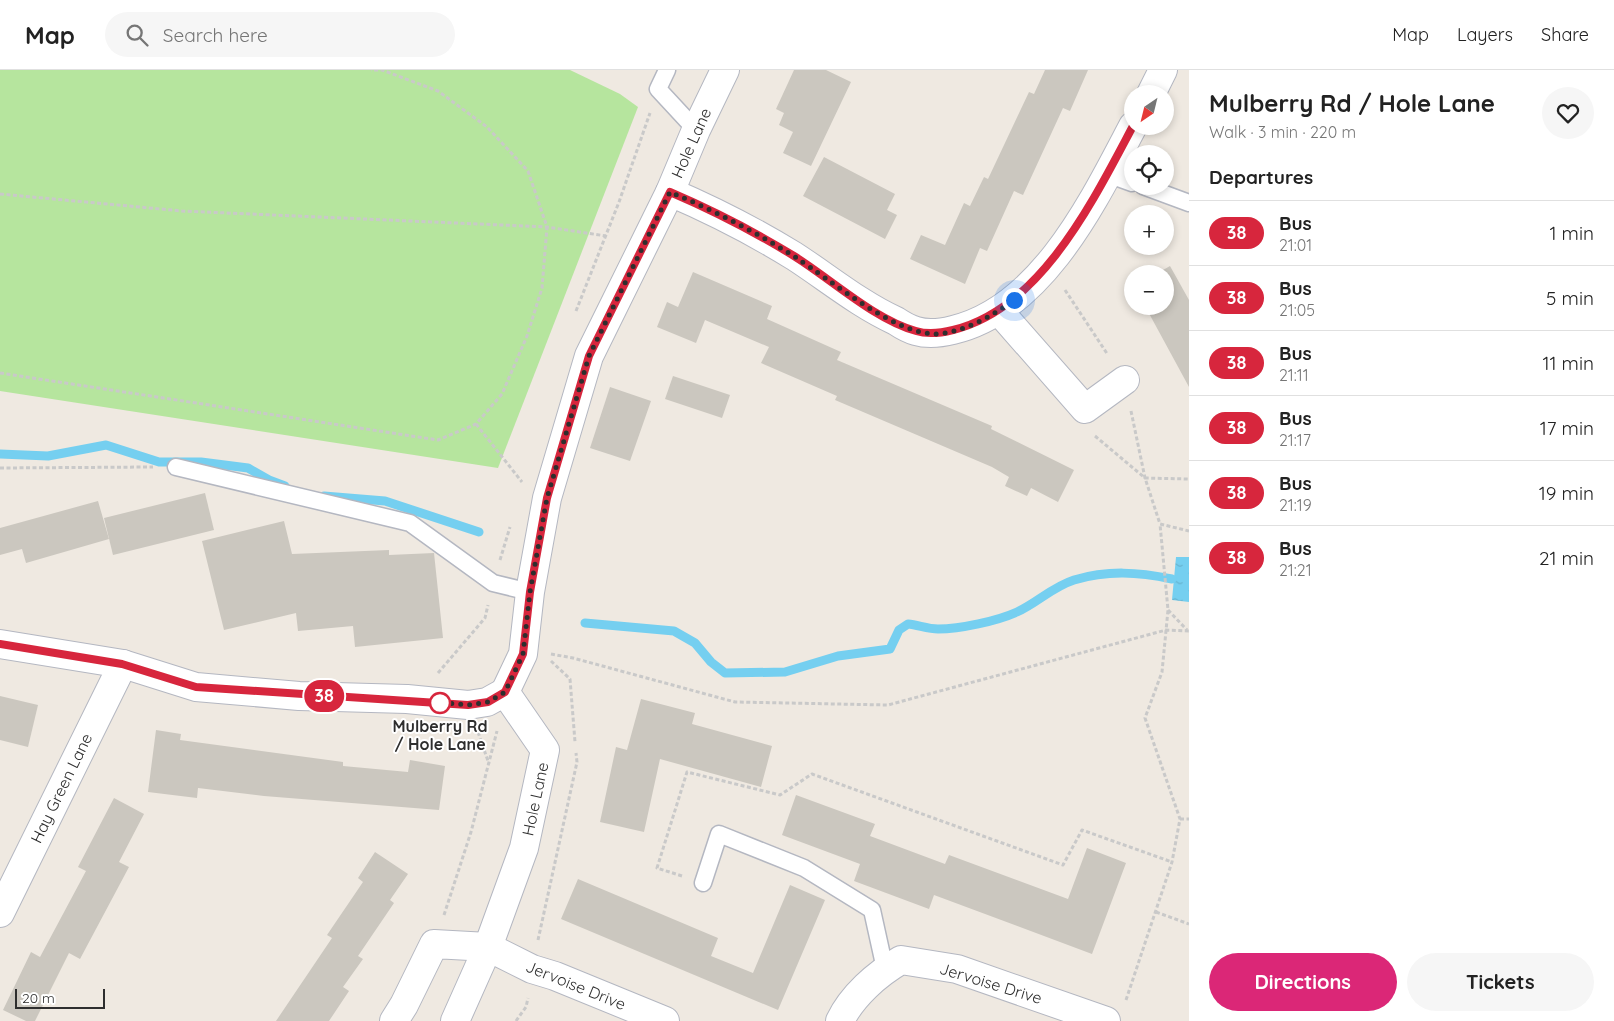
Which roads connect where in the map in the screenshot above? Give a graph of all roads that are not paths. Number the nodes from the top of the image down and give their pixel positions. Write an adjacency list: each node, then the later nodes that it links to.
1 (667, 70): 5 (lane)
2 (725, 70): 5 (street, Hole Lane)
3 (1163, 70): 4 (street)
4 (1156, 85)
5 (696, 130): 9 (street, Hole Lane)
6 (1128, 135): 7 (street)
7 (1107, 174): 8 (lane); 12 (street)
8 (1124, 179)
9 (670, 192): 12 (street); 15 (street, Hole Lane)
10 (1169, 195): 11 (lane)
11 (1189, 202)
12 (999, 311): 13 (street)
13 (1125, 380)
14 (176, 467): 15 (lane)
15 (530, 592): 18 (street, Hole Lane)
16 (0, 644): 17 (street)
17 (122, 664): 18 (street); 20 (street, Hay Green Lane)
18 (500, 695): 21 (street, Hole Lane)
19 (703, 883): 22 (lane)
20 (0, 913)
21 (488, 947): 23 (street); 24 (street, Hole Lane); 25 (street, Jervoise Drive)
22 (885, 969): 26 (street, Jervoise Drive); 27 (street, Jervoise Drive)
23 (394, 1021)
24 (455, 1021)
25 (665, 1021)
26 (840, 1021)
27 (1106, 1021)

